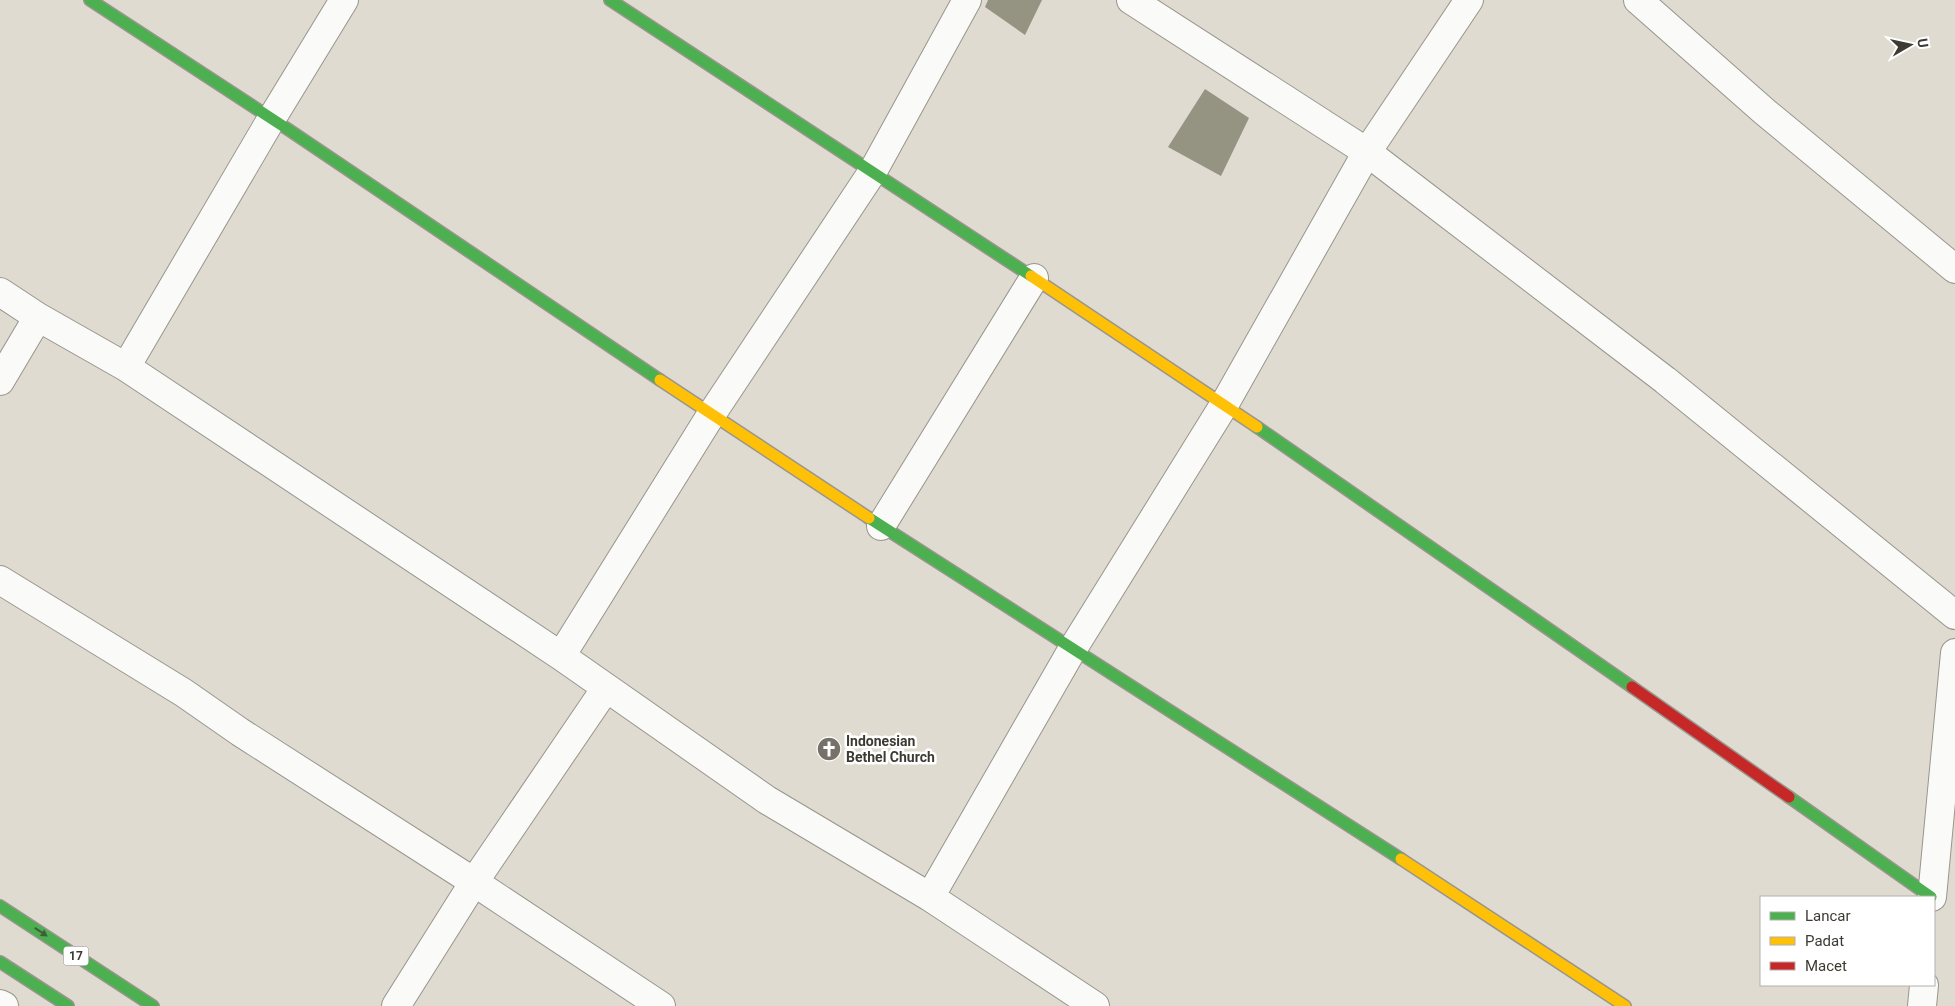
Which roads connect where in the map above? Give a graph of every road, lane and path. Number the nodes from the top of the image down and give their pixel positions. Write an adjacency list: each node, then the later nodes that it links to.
1 (90, 0): 8 (main road)
2 (344, 0): 8 (street)
3 (610, 0): 10 (main road)
4 (967, 0): 10 (street)
5 (1131, 0): 9 (street)
6 (1469, 0): 9 (street)
7 (1638, 0): 11 (street)
8 (272, 118): 15 (street); 18 (main road)
9 (1367, 152): 17 (street); 21 (street)
10 (873, 171): 12 (main road); 18 (street)
11 (1955, 269)
12 (1034, 278): 17 (main road); 19 (street)
13 (0, 292): 14 (street)
14 (38, 317): 15 (street); 16 (street)
15 (126, 367): 24 (street)
16 (0, 381)
17 (1224, 405): 22 (street); 27 (main road)
18 (711, 415): 19 (main road); 24 (street)
19 (881, 526): 22 (main road)
20 (0, 580): 26 (street)
21 (1955, 616)
22 (1072, 650): 29 (street); 40 (main road)
23 (1955, 653): 28 (street)
24 (561, 656): 25 (street)
25 (606, 688): 26 (street); 29 (street)
26 (474, 882): 37 (street); 38 (street)
27 (1931, 896)
28 (1932, 896)
29 (930, 898): 39 (street)
30 (0, 906): 36 (main road, 17, one-way to 36)
31 (0, 962): 35 (main road)
32 (1924, 986): 41 (street)
33 (0, 1004): 34 (street)
34 (4, 1006)
35 (68, 1006)
36 (153, 1006)
37 (396, 1006)
38 (661, 1006)
39 (1095, 1006)
40 (1626, 1006)
41 (1922, 1006)

